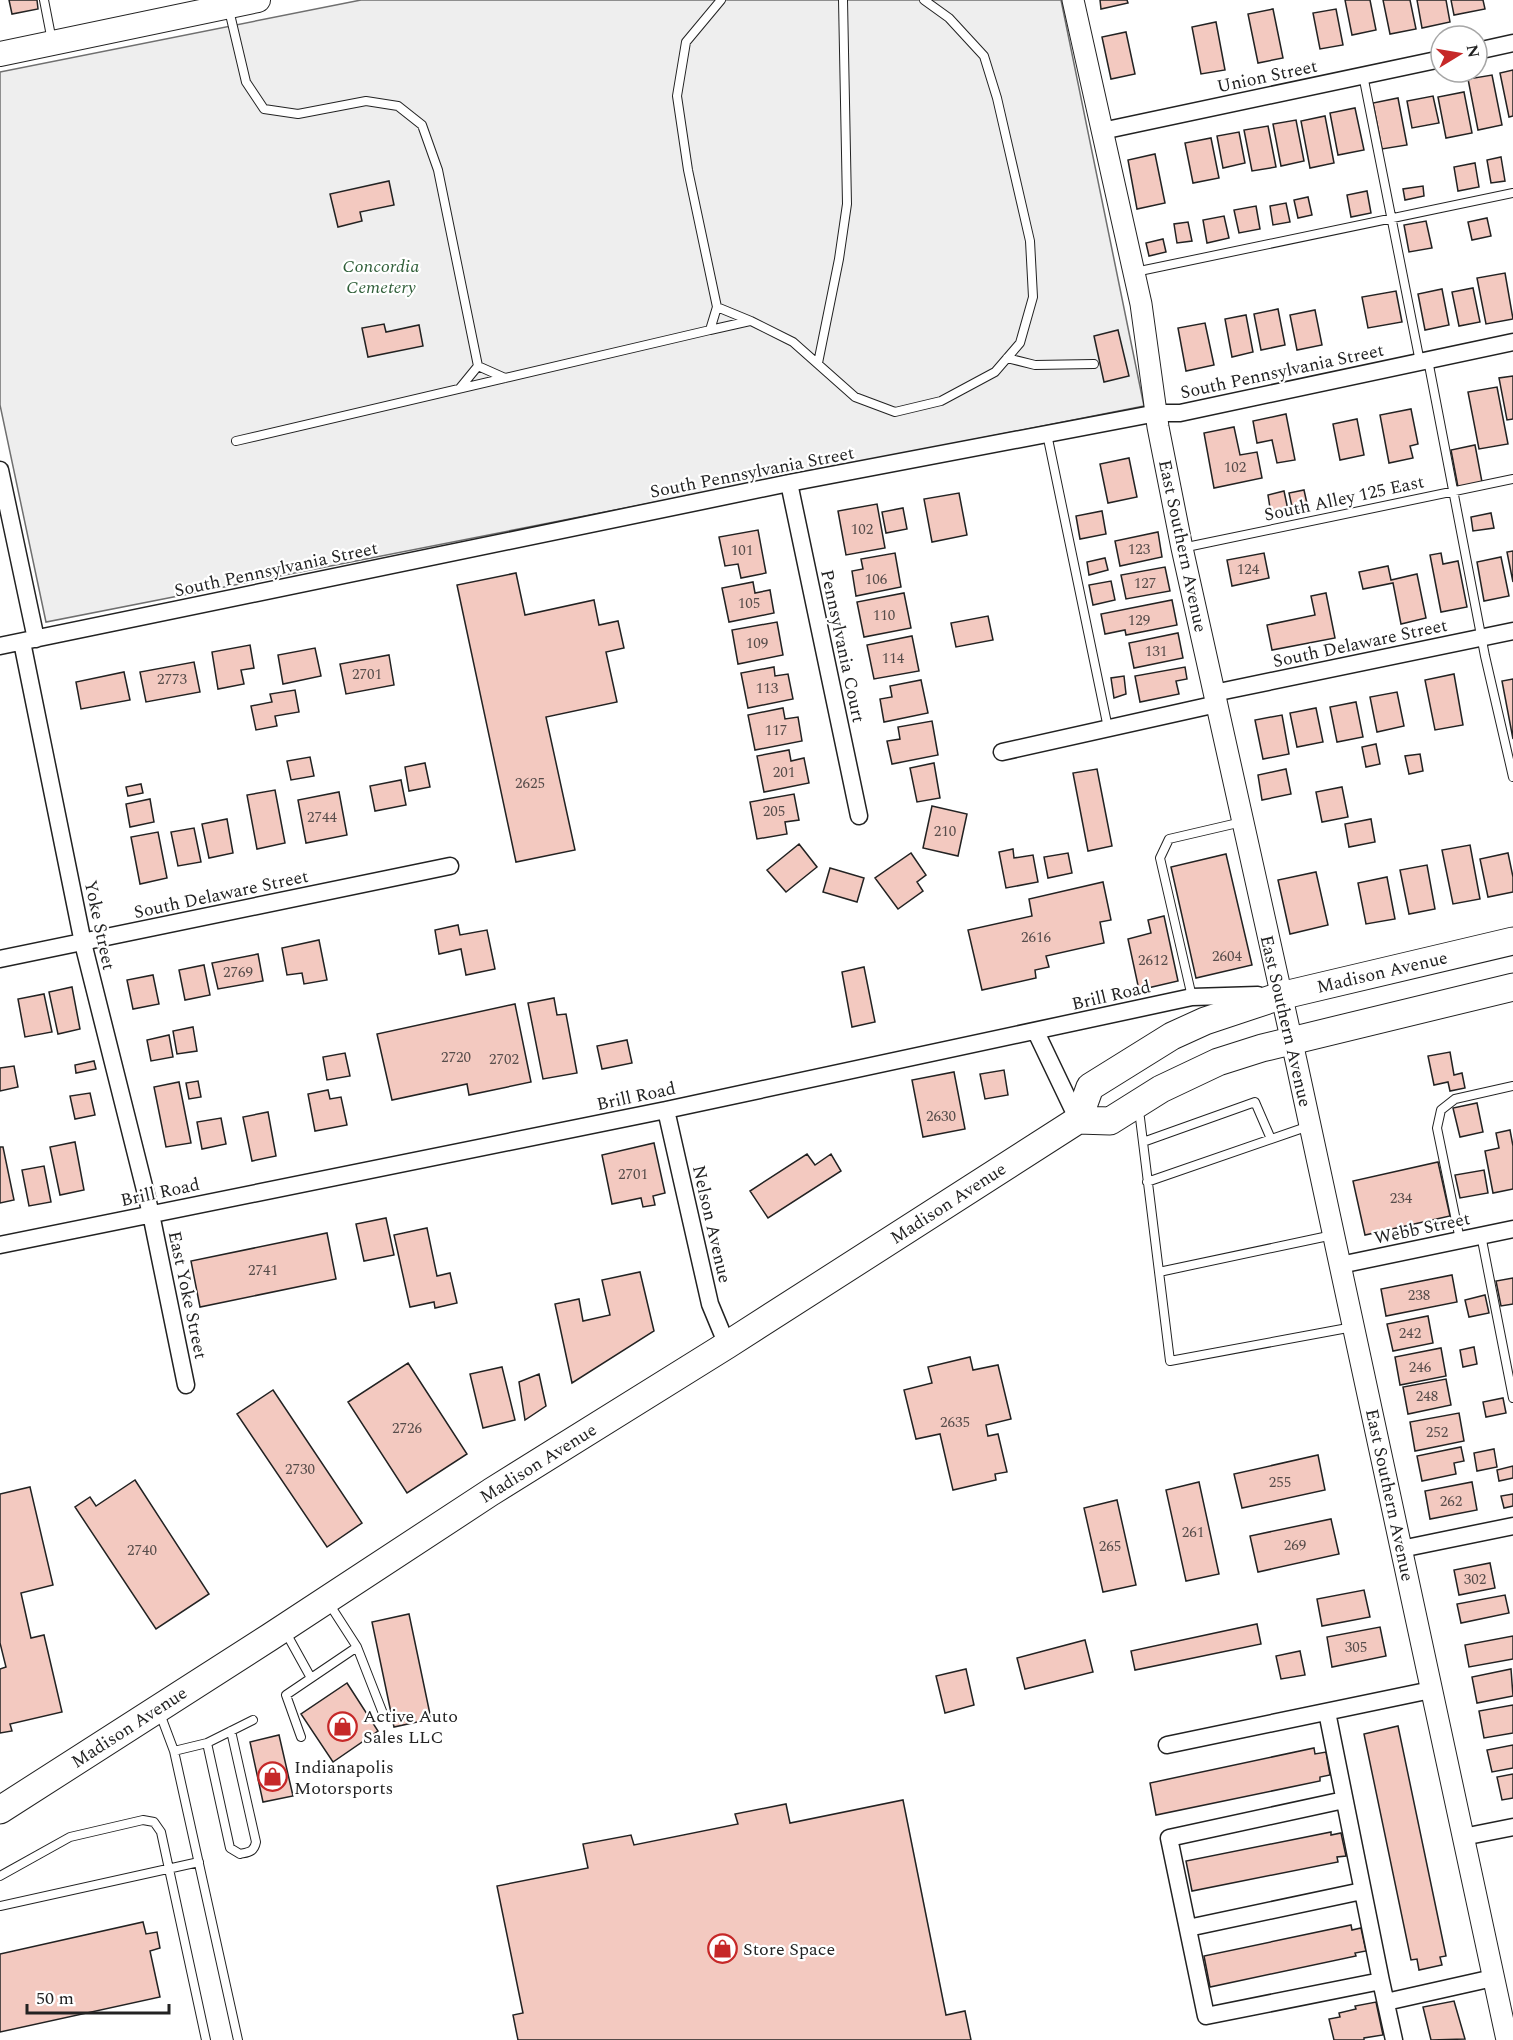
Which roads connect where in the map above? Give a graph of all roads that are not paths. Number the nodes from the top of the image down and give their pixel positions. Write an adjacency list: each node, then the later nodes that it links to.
1 (44, 0): 8 (lane)
2 (258, 0): 7 (main road)
3 (721, 0): 18 (lane)
4 (843, 0): 24 (lane)
5 (924, 0): 22 (lane)
6 (1073, 0): 14 (street, East Southern Avenue)
7 (228, 6): 8 (main road); 26 (lane)
8 (53, 43): 11 (main road)
9 (1513, 43): 10 (street)
10 (1489, 48)
11 (0, 54)
12 (1429, 61): 13 (street, Union Street)
13 (1363, 75): 14 (street, Union Street); 16 (lane)
14 (1102, 131): 17 (street, East Southern Avenue)
15 (1513, 193): 16 (lane)
16 (1391, 219): 17 (lane); 23 (lane)
17 (1134, 273): 29 (street, East Southern Avenue)
18 (717, 307): 19 (lane); 20 (lane)
19 (751, 321): 20 (lane); 24 (lane)
20 (710, 330): 27 (lane)
21 (1513, 342): 23 (street, South Pennsylvania Street)
22 (1007, 358): 24 (lane); 25 (lane)
23 (1424, 361): 29 (street, South Pennsylvania Street); 35 (lane)
24 (819, 363)
25 (1094, 364)
26 (478, 366): 27 (lane); 28 (lane)
27 (505, 378): 28 (lane)
28 (460, 388): 31 (lane)
29 (1157, 413): 30 (street, South Pennsylvania Street); 36 (street, East Southern Avenue)
30 (1047, 434): 34 (street, South Pennsylvania Street); 42 (lane)
31 (236, 441)
32 (0, 470): 39 (street, Yoke Street)
33 (1513, 479): 35 (lane, South Alley 125 East)
34 (789, 483): 39 (street, South Pennsylvania Street); 45 (street, Pennsylvania Court)
35 (1454, 491): 36 (lane, South Alley 125 East); 38 (lane)
36 (1182, 549): 41 (street, East Southern Avenue)
37 (1513, 631): 38 (street, South Delaware Street)
38 (1481, 637): 41 (street, South Delaware Street); 44 (lane)
39 (29, 641): 40 (street, South Pennsylvania Street); 49 (street, Yoke Street)
40 (0, 646)
41 (1215, 699): 42 (street, South Delaware Street); 46 (street, East Southern Avenue)
42 (1108, 728): 43 (street, South Delaware Street)
43 (1002, 752)
44 (1513, 778)
45 (859, 816)
46 (1242, 822): 52 (street, East Southern Avenue); 53 (lane)
47 (450, 866): 49 (street, South Delaware Street)
48 (1513, 941): 52 (main road, Madison Avenue)
49 (83, 943): 50 (street, South Delaware Street); 64 (street, Yoke Street)
50 (0, 959)
51 (1513, 987): 55 (main road)
52 (1280, 996): 53 (street, Brill Road); 55 (street, East Southern Avenue); 59 (main road, Madison Avenue)
53 (1192, 997): 54 (street, Brill Road)
54 (1036, 1032): 58 (street, Brill Road); 59 (street)
55 (1291, 1041): 57 (main road); 60 (street, East Southern Avenue)
56 (1513, 1086): 68 (lane)
57 (1136, 1105): 59 (main road); 62 (lane)
58 (666, 1110): 64 (street, Brill Road); 73 (street, Nelson Avenue)
59 (1078, 1120): 73 (main road, Madison Avenue)
60 (1310, 1126): 61 (lane); 66 (street, East Southern Avenue)
61 (1271, 1139): 62 (lane); 63 (lane)
62 (1143, 1142): 63 (lane)
63 (1148, 1182): 71 (lane)
64 (151, 1214): 69 (street, Brill Road); 75 (street, East Yoke Street)
65 (1513, 1229): 67 (street, Webb Street)
66 (1333, 1235): 70 (street, East Southern Avenue); 71 (lane)
67 (1481, 1235): 68 (street, Webb Street); 74 (lane)
68 (1460, 1240): 70 (street, Webb Street)
69 (0, 1245)
70 (1340, 1265): 72 (street, East Southern Avenue)
71 (1159, 1272): 72 (lane)
72 (1353, 1327): 78 (street, East Southern Avenue)
73 (727, 1345): 79 (main road, Madison Avenue)
74 (1512, 1384): 76 (lane)
75 (186, 1385)
76 (1513, 1398)
77 (1513, 1526): 78 (street)
78 (1401, 1549): 83 (street, East Southern Avenue)
79 (326, 1599): 80 (main road, Madison Avenue); 81 (lane)
80 (283, 1628): 82 (lane); 84 (main road, Madison Avenue)
81 (357, 1647): 82 (lane); 86 (lane)
82 (311, 1678): 89 (lane)
83 (1431, 1690): 85 (street); 96 (street, East Southern Avenue)
84 (158, 1708): 92 (lane); 94 (main road, Madison Avenue)
85 (1327, 1712): 91 (street); 93 (street)
86 (384, 1716)
87 (253, 1720): 88 (lane)
88 (231, 1731): 90 (lane); 90 (lane)
89 (301, 1737)
90 (207, 1743): 92 (lane)
91 (1167, 1745)
92 (174, 1751): 97 (lane)
93 (1344, 1800): 100 (street); 102 (street)
94 (0, 1810)
95 (1513, 1827): 96 (street)
96 (1463, 1837): 103 (street, East Southern Avenue)
97 (199, 1862): 98 (lane); 107 (lane)
98 (169, 1868): 99 (lane); 101 (lane); 106 (lane)
99 (0, 1876)
100 (1362, 1891): 102 (street); 104 (street)
101 (0, 1906)
102 (1188, 1928): 104 (street)
103 (1493, 1978): 105 (street); 109 (street, East Southern Avenue)
104 (1381, 1981): 105 (street)
105 (1386, 2002): 108 (street)
106 (206, 2040)
107 (238, 2040)
108 (1394, 2040)
109 (1507, 2040)

